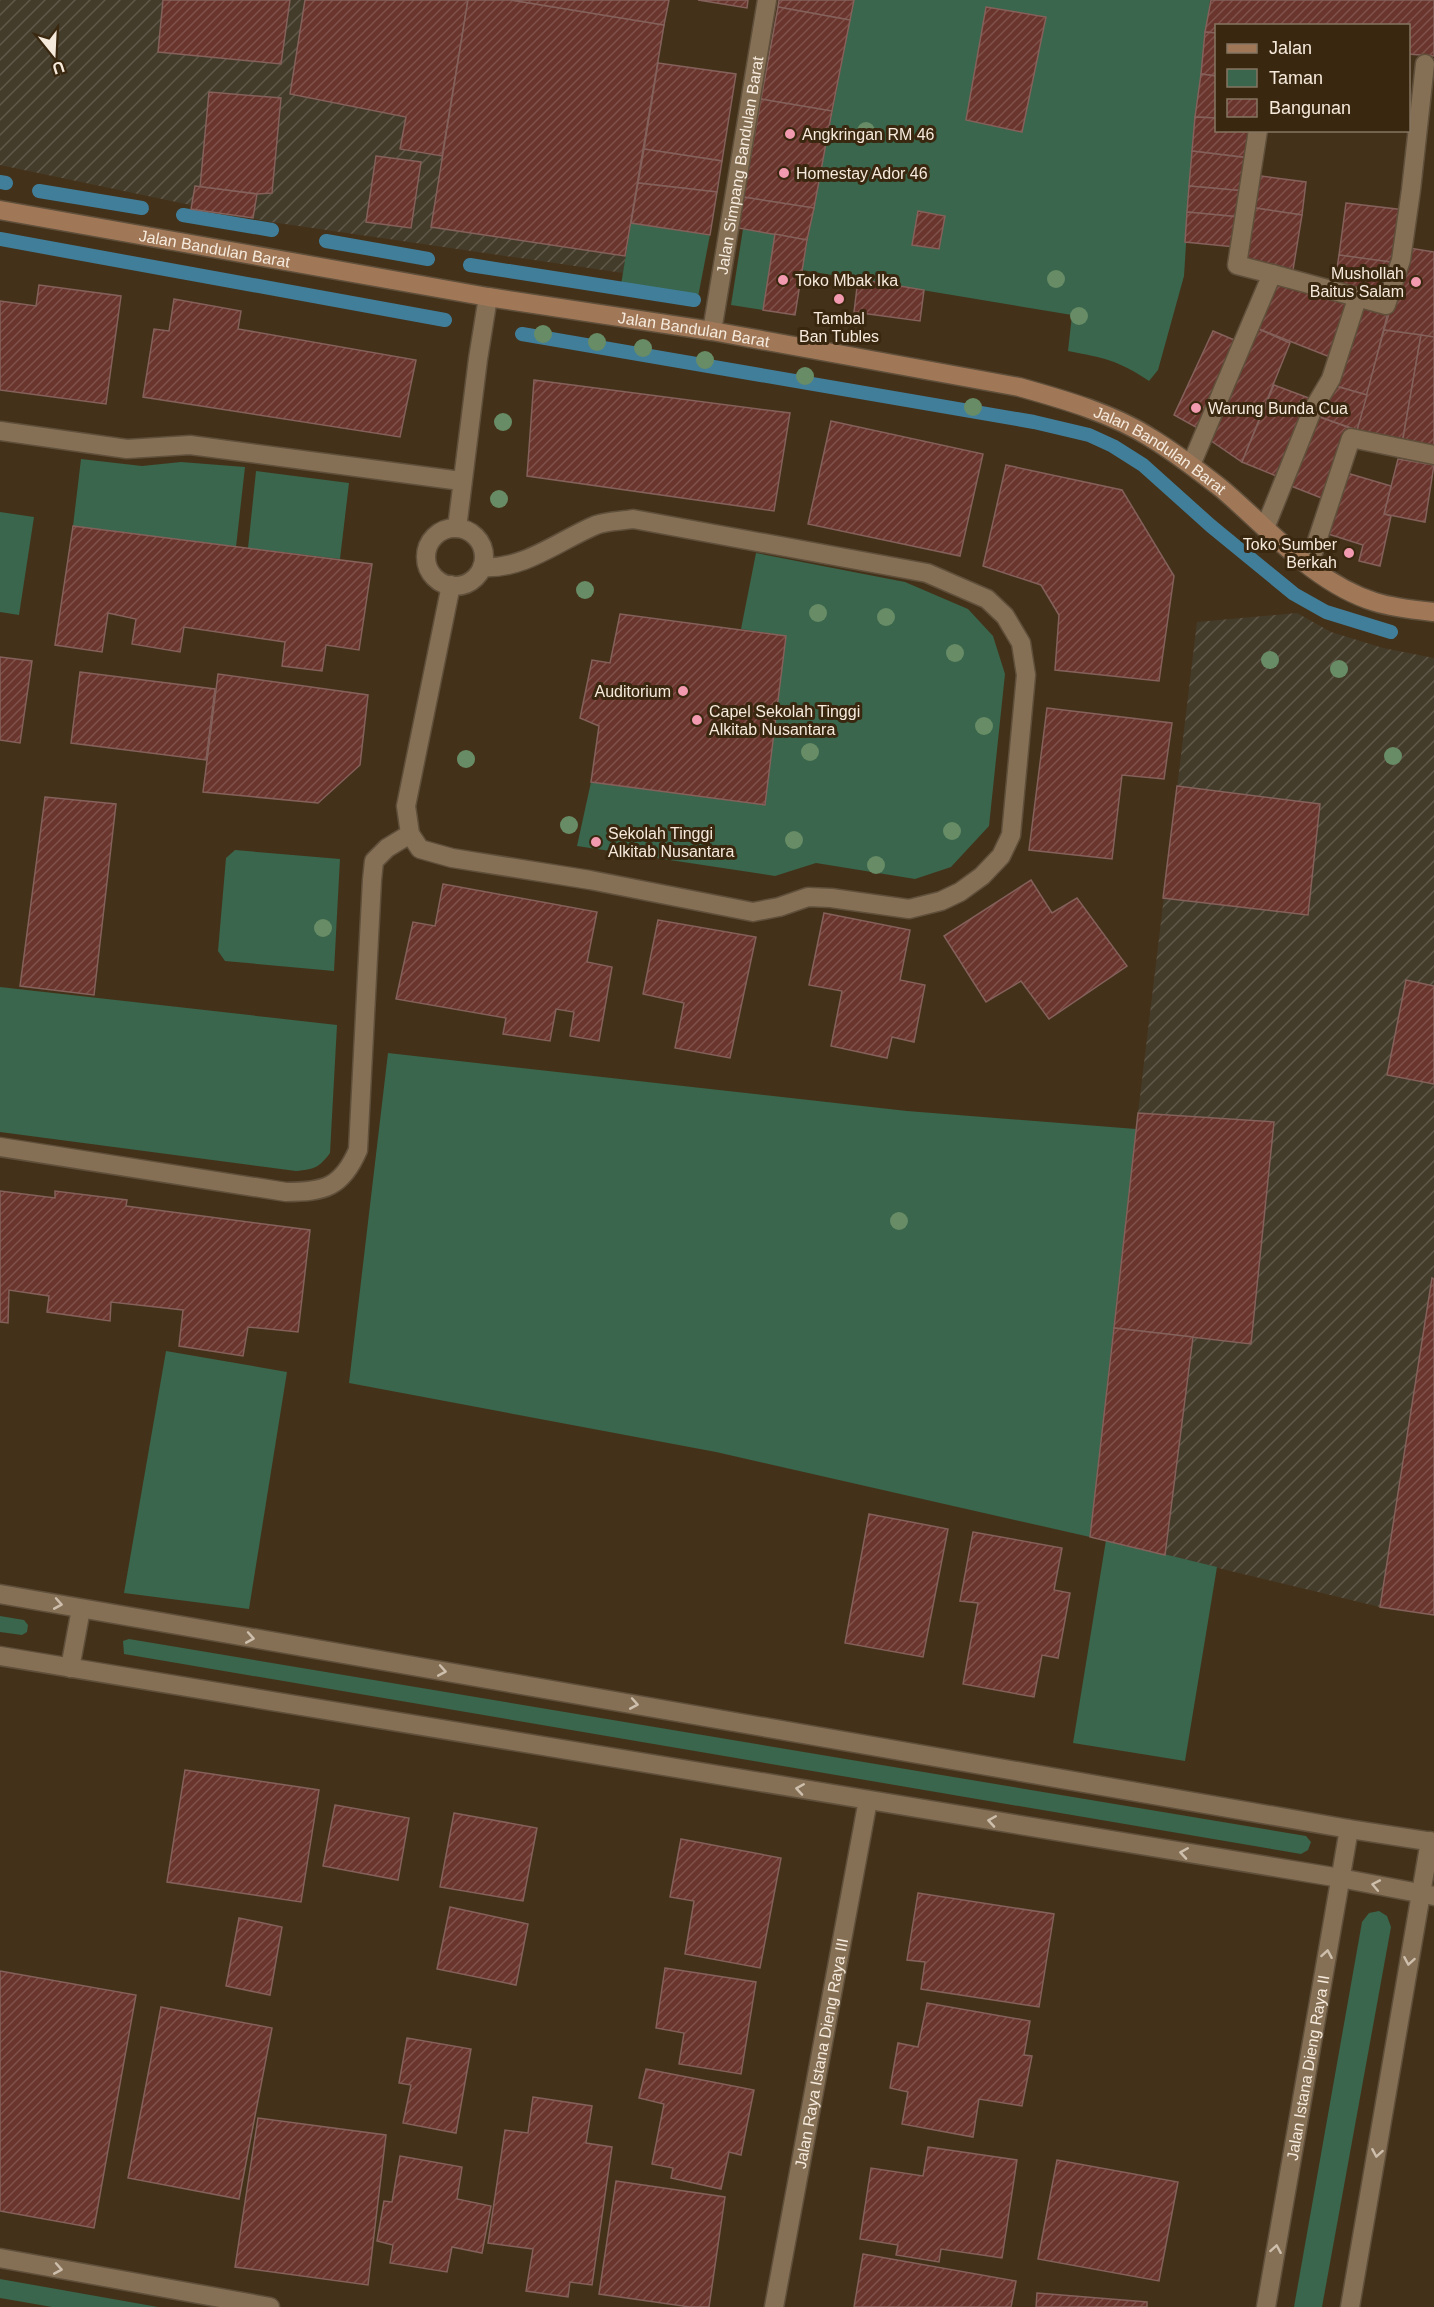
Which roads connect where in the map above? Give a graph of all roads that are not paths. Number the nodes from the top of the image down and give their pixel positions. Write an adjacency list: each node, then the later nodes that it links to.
1 (767, 0): 8 (street, Jalan Simpang Bandulan Barat)
2 (1425, 64): 7 (street)
3 (1258, 132): 5 (street)
4 (0, 210): 6 (street, Jalan Bandulan Barat)
5 (1272, 274): 7 (street); 11 (street)
6 (488, 297): 8 (street, Jalan Bandulan Barat); 12 (street)
7 (1357, 299): 14 (street)
8 (712, 332): 11 (street, Jalan Bandulan Barat)
9 (0, 431): 12 (street)
10 (1434, 455): 15 (street)
11 (1191, 465): 14 (street, Jalan Bandulan Barat)
12 (462, 481): 13 (street)
13 (457, 528): 16 (street); 17 (street)
14 (1265, 528): 15 (street, Jalan Bandulan Barat)
15 (1309, 565): 18 (street, Jalan Bandulan Barat)
16 (482, 567): 17 (street); 19 (street)
17 (451, 585): 19 (street)
18 (1434, 612)
19 (410, 834): 20 (street)
20 (0, 1147)
21 (0, 1594): 22 (street, one-way to 22)
22 (81, 1609): 24 (street); 26 (street, one-way to 26)
23 (0, 1656): 24 (street)
24 (70, 1668): 25 (street, one-way to 24)
25 (868, 1800): 28 (street, one-way to 25); 32 (street, Jalan Raya Istana Dieng Raya III)
26 (1349, 1829): 27 (street); 28 (street, Jalan Istana Dieng Raya II)
27 (1432, 1841): 29 (street)
28 (1340, 1878): 29 (street, one-way to 28); 33 (street, Jalan Istana Dieng Raya II, one-way to 28)
29 (1427, 1895): 34 (street, one-way to 34)
30 (0, 2258): 31 (street, one-way to 31)
31 (270, 2307)
32 (774, 2307)
33 (1266, 2307)
34 (1350, 2307)

